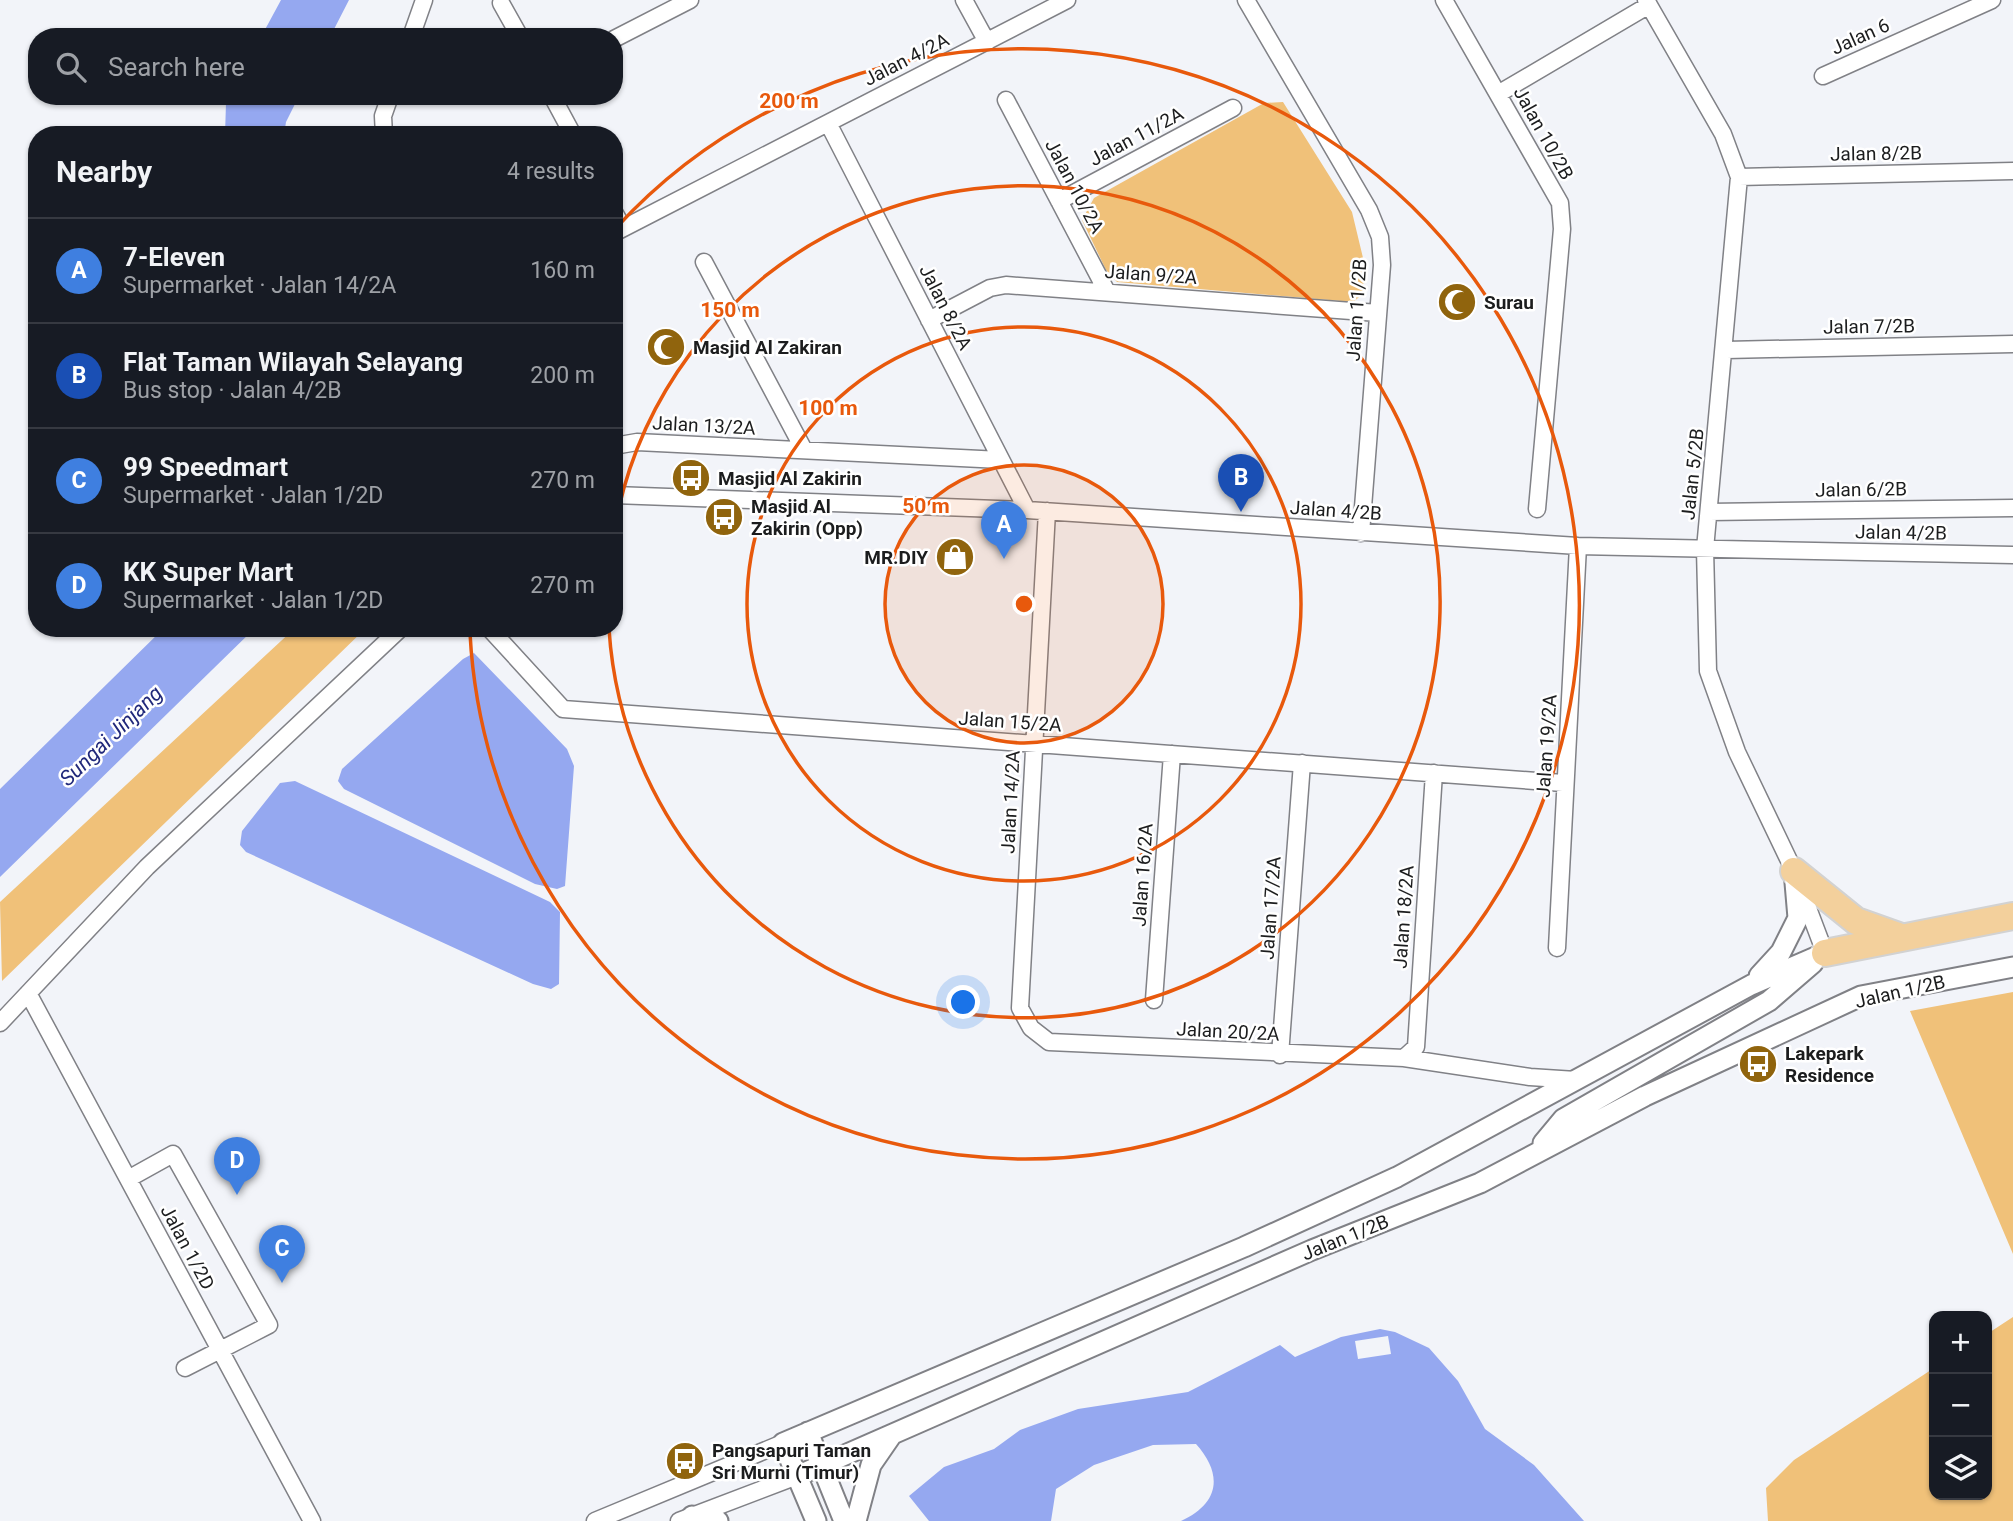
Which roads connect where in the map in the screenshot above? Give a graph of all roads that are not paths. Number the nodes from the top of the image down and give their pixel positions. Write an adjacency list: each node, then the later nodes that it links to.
1 (424, 0): 10 (street)
2 (690, 0): 12 (street)
3 (964, 0): 13 (street)
4 (1067, 0): 13 (street, Jalan 4/2A)
5 (1246, 0): 29 (street, Jalan 11/2B)
6 (1444, 0): 15 (street, Jalan 10/2B)
7 (1992, 0): 14 (street, Jalan 6)
8 (1647, 2): 15 (street); 24 (street, Jalan 5/2B)
9 (501, 3): 11 (street)
10 (414, 28)
11 (515, 28)
12 (623, 34)
13 (987, 42): 20 (street, Jalan 4/2A)
14 (1823, 76)
15 (1498, 94): 38 (street, Jalan 10/2B)
16 (1006, 100): 25 (street, Jalan 10/2A)
17 (387, 105): 21 (street)
18 (557, 105): 22 (street)
19 (1233, 107): 25 (street, Jalan 11/2A)
20 (828, 123): 26 (street, Jalan 4/2A); 30 (street, Jalan 8/2A)
21 (384, 126)
22 (568, 126)
23 (2013, 171): 24 (street, Jalan 8/2B)
24 (1740, 177): 32 (street, Jalan 5/2B)
25 (1059, 201): 28 (street, Jalan 10/2A)
26 (623, 229)
27 (704, 262): 34 (street)
28 (1107, 292): 29 (street, Jalan 9/2A); 30 (street, Jalan 9/2A)
29 (1378, 313): 42 (street, Jalan 11/2B)
30 (929, 320): 35 (street, Jalan 8/2A)
31 (2013, 344): 32 (street, Jalan 7/2B)
32 (1726, 349): 41 (street, Jalan 5/2B)
33 (623, 444): 34 (street, Jalan 13/2A)
34 (804, 450): 35 (street, Jalan 13/2A)
35 (1001, 460): 39 (street, Jalan 8/2A)
36 (623, 495): 39 (street, Jalan 4/2B)
37 (2013, 508): 41 (street, Jalan 6/2B)
38 (1537, 509)
39 (1027, 510): 40 (street, Jalan 4/2B)
40 (1046, 511): 42 (street, Jalan 4/2B); 48 (street, Jalan 14/2A)
41 (1709, 512): 44 (street, Jalan 5/2B)
42 (1362, 533): 43 (street, Jalan 4/2B)
43 (1578, 546): 44 (street, Jalan 4/2B); 52 (street, Jalan 19/2A)
44 (1705, 549): 45 (street, Jalan 4/2B); 53 (street, Jalan 5/2B)
45 (2013, 555)
46 (391, 637): 60 (street)
47 (497, 637): 48 (street, Jalan 15/2A)
48 (1034, 743): 49 (street, Jalan 15/2A); 63 (street, Jalan 14/2A)
49 (1172, 754): 50 (street, Jalan 15/2A); 61 (street, Jalan 16/2A)
50 (1302, 763): 51 (street, Jalan 15/2A); 64 (street, Jalan 17/2A)
51 (1434, 773): 52 (street, Jalan 15/2A); 65 (street, Jalan 18/2A)
52 (1563, 783): 56 (street, Jalan 19/2A)
53 (1794, 871): 55 (highway); 57 (street, Jalan 5/2B); 59 (street)
54 (2013, 916): 55 (highway)
55 (1902, 937): 57 (highway)
56 (1557, 948)
57 (1825, 954): 59 (street, Jalan 1/2B); 67 (street)
58 (2013, 967): 67 (street, Jalan 1/2B)
59 (1751, 985): 66 (street, Jalan 1/2B)
60 (28, 993): 62 (street); 68 (street, Jalan 1/2D)
61 (1154, 1000)
62 (0, 1023)
63 (1049, 1042): 64 (street, Jalan 20/2A)
64 (1280, 1055): 65 (street, Jalan 20/2A)
65 (1404, 1058): 66 (street, Jalan 20/2A)
66 (1577, 1080): 71 (street, Jalan 1/2B)
67 (1533, 1153): 72 (street, Jalan 1/2B)
68 (128, 1179): 69 (street, Jalan 1/2D); 69 (street)
69 (219, 1349): 70 (street); 77 (street, Jalan 1/2D)
70 (185, 1368)
71 (808, 1432): 73 (street, Jalan 1/2B); 74 (street)
72 (892, 1436): 74 (street, Jalan 1/2B); 82 (street)
73 (783, 1443): 75 (street); 78 (street, Jalan 1/2B)
74 (822, 1466): 75 (street, Jalan 1/2B); 81 (street)
75 (797, 1476): 76 (street, Jalan 1/2B); 80 (street)
76 (686, 1518): 79 (street)
77 (312, 1521)
78 (595, 1521)
79 (718, 1521)
80 (816, 1521)
81 (844, 1521)
82 (856, 1521)

